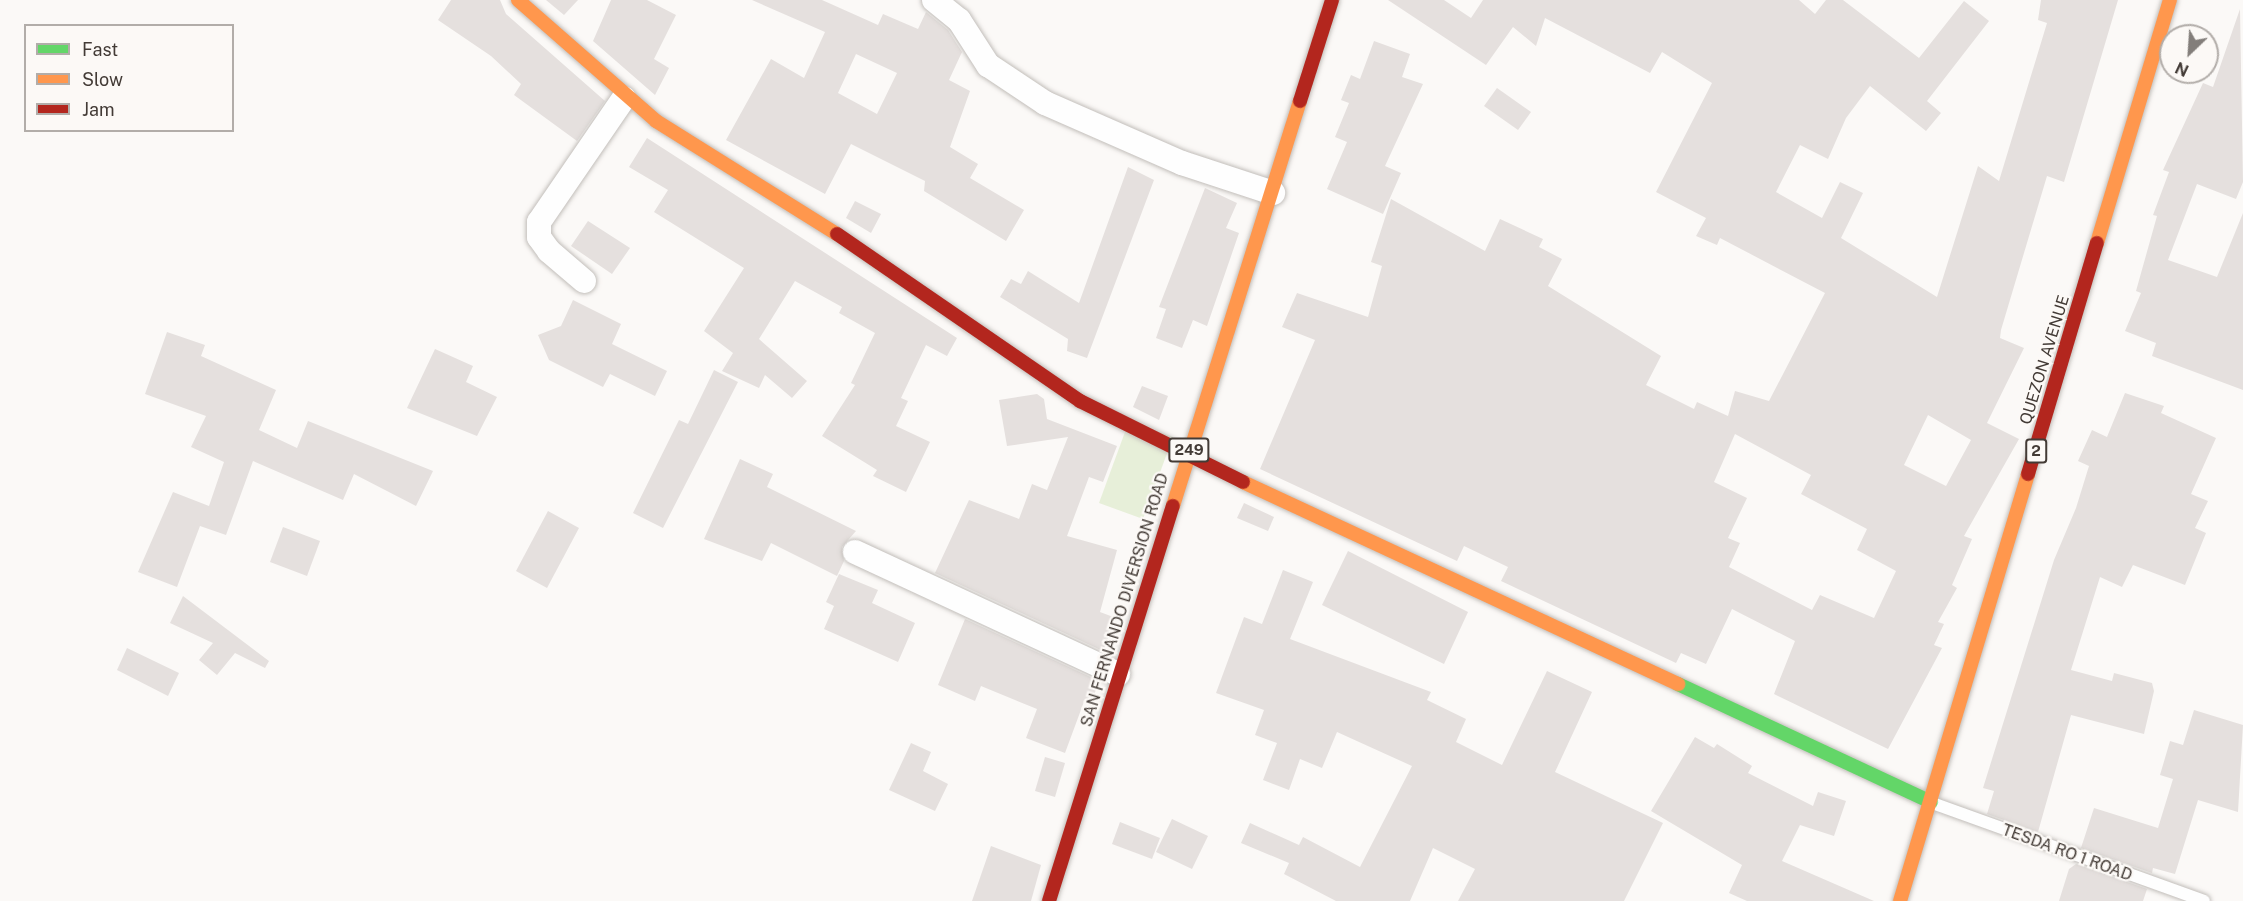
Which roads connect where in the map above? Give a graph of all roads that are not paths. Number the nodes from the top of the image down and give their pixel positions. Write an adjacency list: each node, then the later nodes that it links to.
1 (518, 0): 5 (main road)
2 (934, 0): 6 (street)
3 (1332, 0): 6 (main road, SAN FERNANDO DIVERSION ROAD / 249)
4 (2170, 0): 11 (main road, QUEZON AVENUE / 2)
5 (624, 98): 7 (street); 8 (main road)
6 (1273, 193): 8 (main road, SAN FERNANDO DIVERSION ROAD / 249)
7 (584, 281)
8 (1187, 456): 10 (main road, SAN FERNANDO DIVERSION ROAD / 249); 11 (main road)
9 (855, 552): 10 (street)
10 (1118, 674): 12 (main road, SAN FERNANDO DIVERSION ROAD / 249)
11 (1931, 802): 13 (main road, QUEZON AVENUE / 2); 14 (lane, TESDA RO 1 ROAD)
12 (1049, 901)
13 (1900, 901)
14 (2204, 901)

